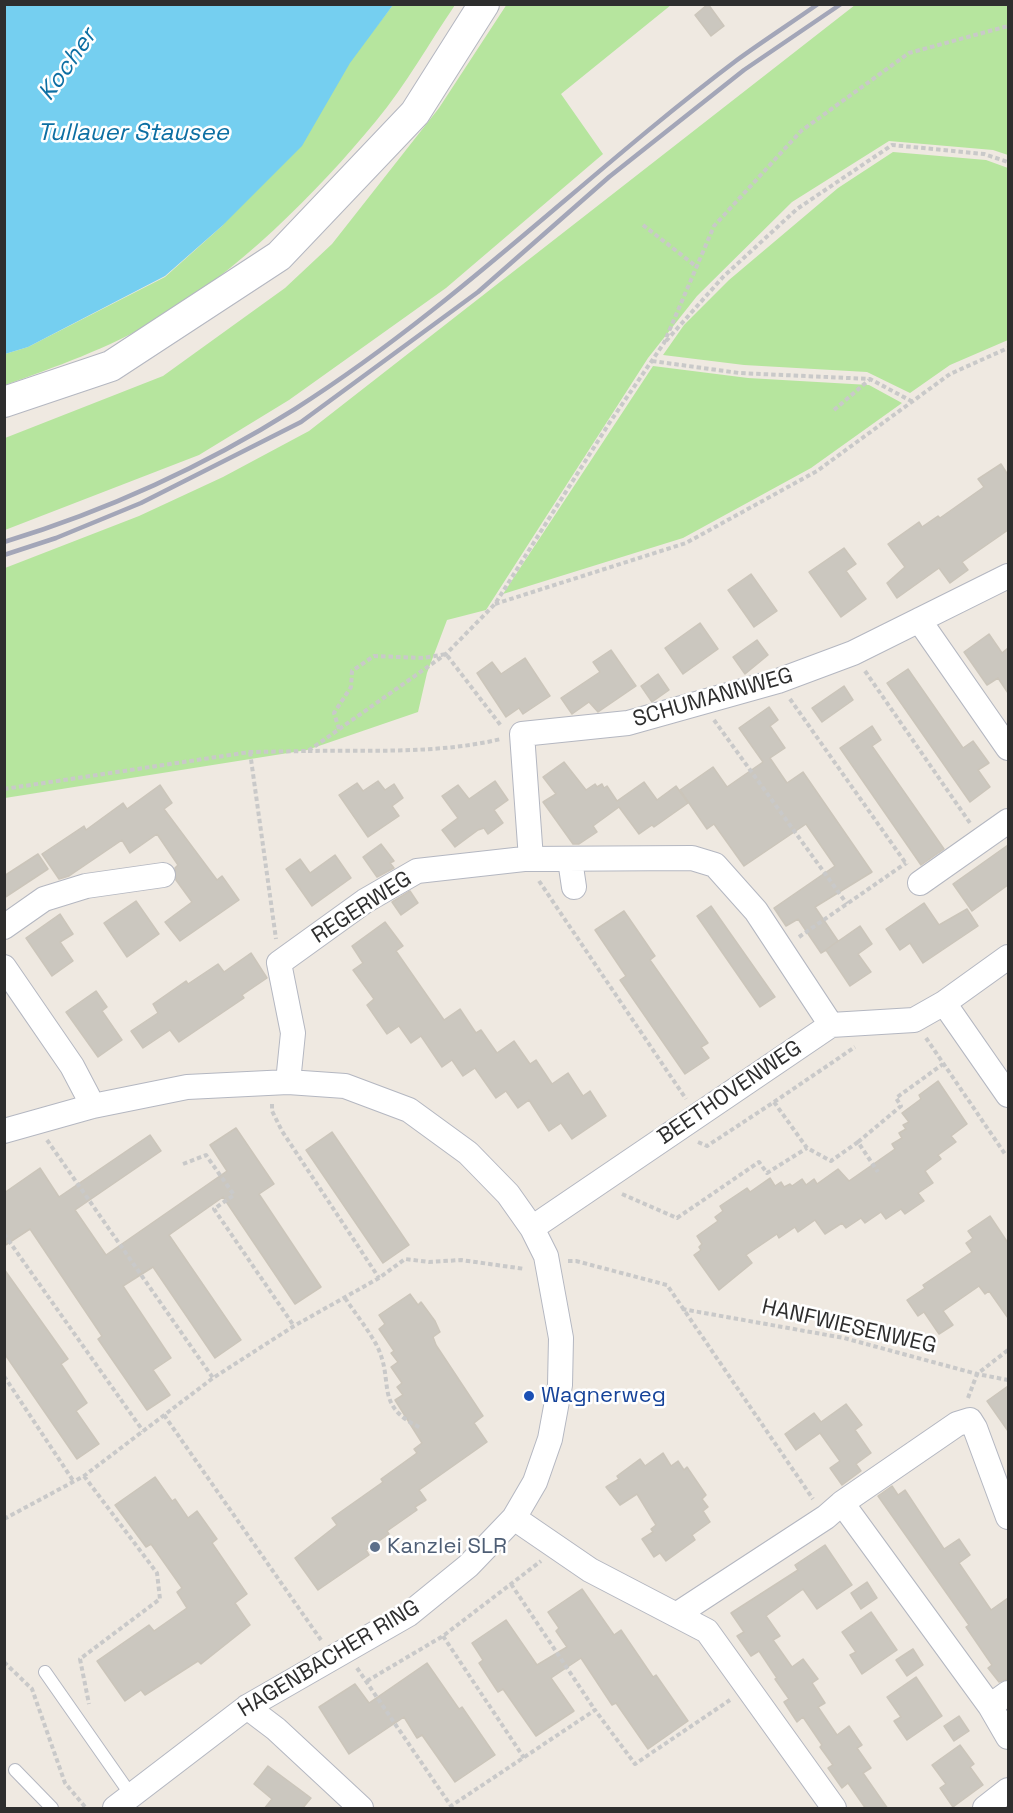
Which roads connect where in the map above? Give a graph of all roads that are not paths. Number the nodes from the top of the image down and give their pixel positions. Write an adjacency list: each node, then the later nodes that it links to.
1 (484, 4): 2 (street)
2 (4, 402)
3 (1008, 576): 4 (street, SCHUMANNWEG)
4 (919, 620): 5 (street); 7 (street, SCHUMANNWEG)
5 (1008, 748)
6 (1008, 821): 10 (street)
7 (528, 859): 8 (street, REGERWEG); 17 (street, REGERWEG)
8 (570, 860): 11 (street); 16 (street, REGERWEG)
9 (163, 875): 12 (street)
10 (920, 883)
11 (574, 887)
12 (4, 927)
13 (1008, 957): 15 (street)
14 (4, 967): 19 (street)
15 (944, 1003): 16 (street); 18 (street)
16 (831, 1025): 21 (street, BEETHOVENWEG)
17 (280, 1082): 19 (street, HAGENBACHER RING); 21 (street, HAGENBACHER RING)
18 (1008, 1095)
19 (93, 1106): 20 (street, HAGENBACHER RING)
20 (4, 1131)
21 (532, 1228): 24 (street, HAGENBACHER RING)
22 (834, 1510): 23 (street); 25 (street); 27 (street)
23 (1008, 1517)
24 (514, 1518): 25 (street); 28 (street, HAGENBACHER RING)
25 (676, 1615): 33 (street)
26 (45, 1672): 32 (lane)
27 (999, 1699): 29 (street)
28 (247, 1707): 32 (street, HAGENBACHER RING); 35 (street)
29 (1008, 1737)
30 (15, 1770): 34 (lane)
31 (1008, 1790): 36 (street)
32 (123, 1802)
33 (826, 1806)
34 (52, 1809)
35 (361, 1809)
36 (985, 1809)

